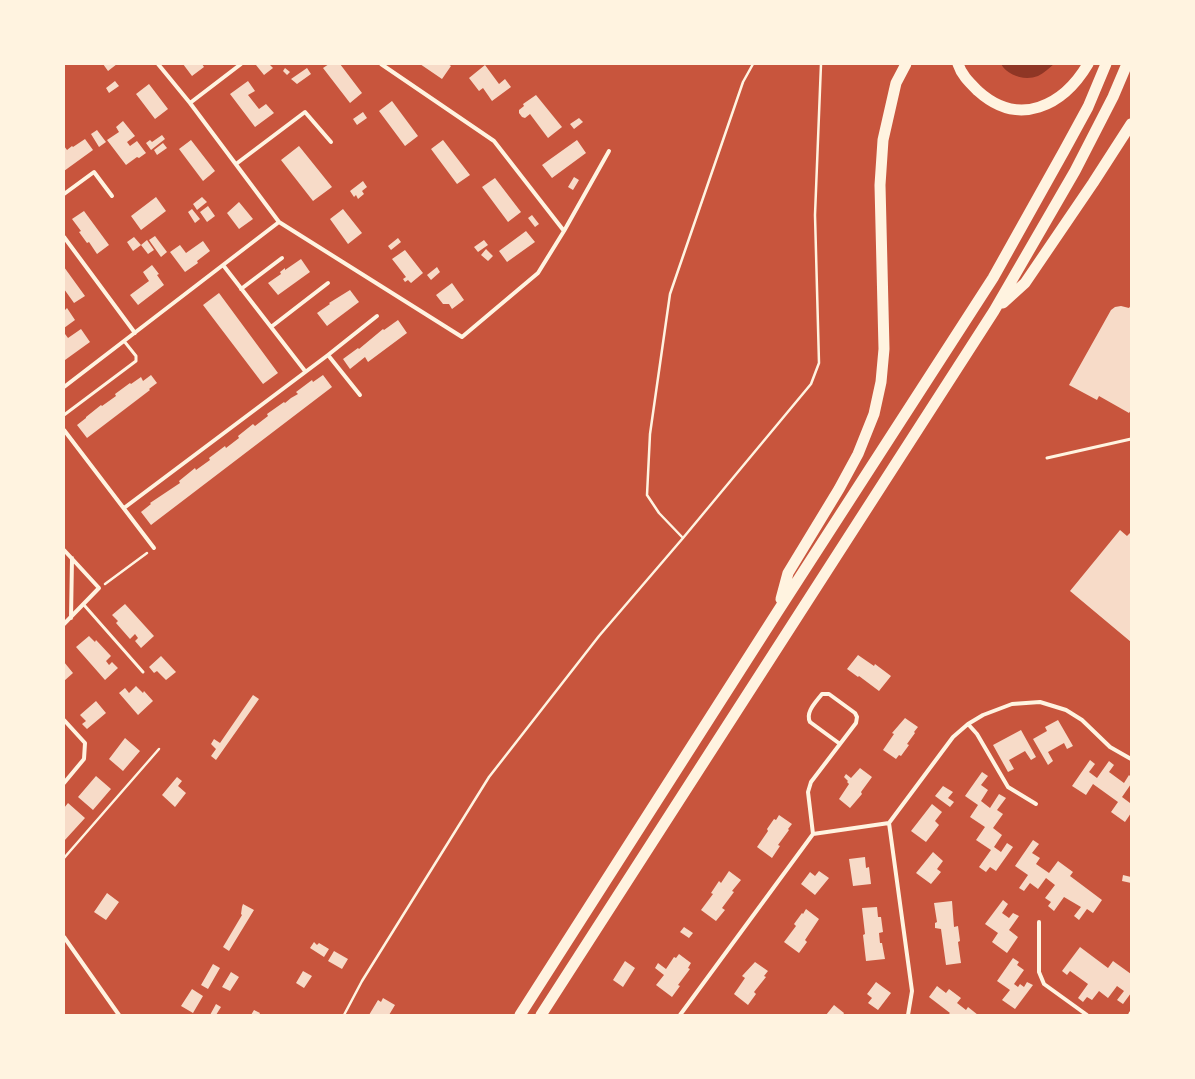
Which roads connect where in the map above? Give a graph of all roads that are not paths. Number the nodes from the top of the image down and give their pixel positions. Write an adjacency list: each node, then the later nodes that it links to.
1 (158, 64): 9 (street)
2 (240, 64): 9 (street)
3 (381, 64): 17 (street)
4 (906, 64): 41 (highway)
5 (958, 64): 6 (highway)
6 (1088, 64)
7 (1106, 64): 41 (highway)
8 (1127, 64): 23 (highway)
9 (190, 103): 13 (street)
10 (1131, 124): 23 (highway)
11 (331, 142): 13 (street)
12 (609, 152): 17 (street)
13 (236, 164): 16 (street)
14 (64, 194): 15 (street)
15 (112, 196)
16 (279, 222): 17 (street); 20 (street)
17 (564, 231)
18 (64, 237): 26 (street)
19 (282, 258): 22 (street)
20 (223, 265): 22 (street); 26 (street)
21 (328, 283): 25 (street)
22 (241, 289): 25 (street)
23 (994, 312): 58 (highway)
24 (377, 316): 28 (street)
25 (271, 327): 29 (street)
26 (135, 333): 27 (street)
27 (124, 341): 30 (street); 32 (lane)
28 (328, 355): 29 (street); 31 (street)
29 (305, 371): 36 (street)
30 (64, 387)
31 (360, 395)
32 (64, 416)
33 (64, 430): 36 (street)
34 (1131, 439): 35 (lane)
35 (1047, 458)
36 (124, 508): 37 (street)
37 (154, 548)
38 (64, 550): 39 (street)
39 (72, 558): 40 (street); 42 (street)
40 (84, 605): 42 (street); 44 (lane)
41 (778, 611): 57 (highway)
42 (70, 618): 43 (street)
43 (64, 624)
44 (143, 672)
45 (64, 720): 49 (street)
46 (968, 724): 48 (street); 50 (street); 51 (street)
47 (840, 744): 47 (street); 52 (street)
48 (1131, 759)
49 (64, 783)
50 (1036, 804)
51 (889, 823): 52 (street); 60 (street)
52 (813, 834): 59 (street)
53 (1039, 922): 55 (street)
54 (64, 937): 56 (street)
55 (1085, 1014)
56 (119, 1015)
57 (520, 1015)
58 (541, 1015)
59 (680, 1015)
60 (908, 1015)

